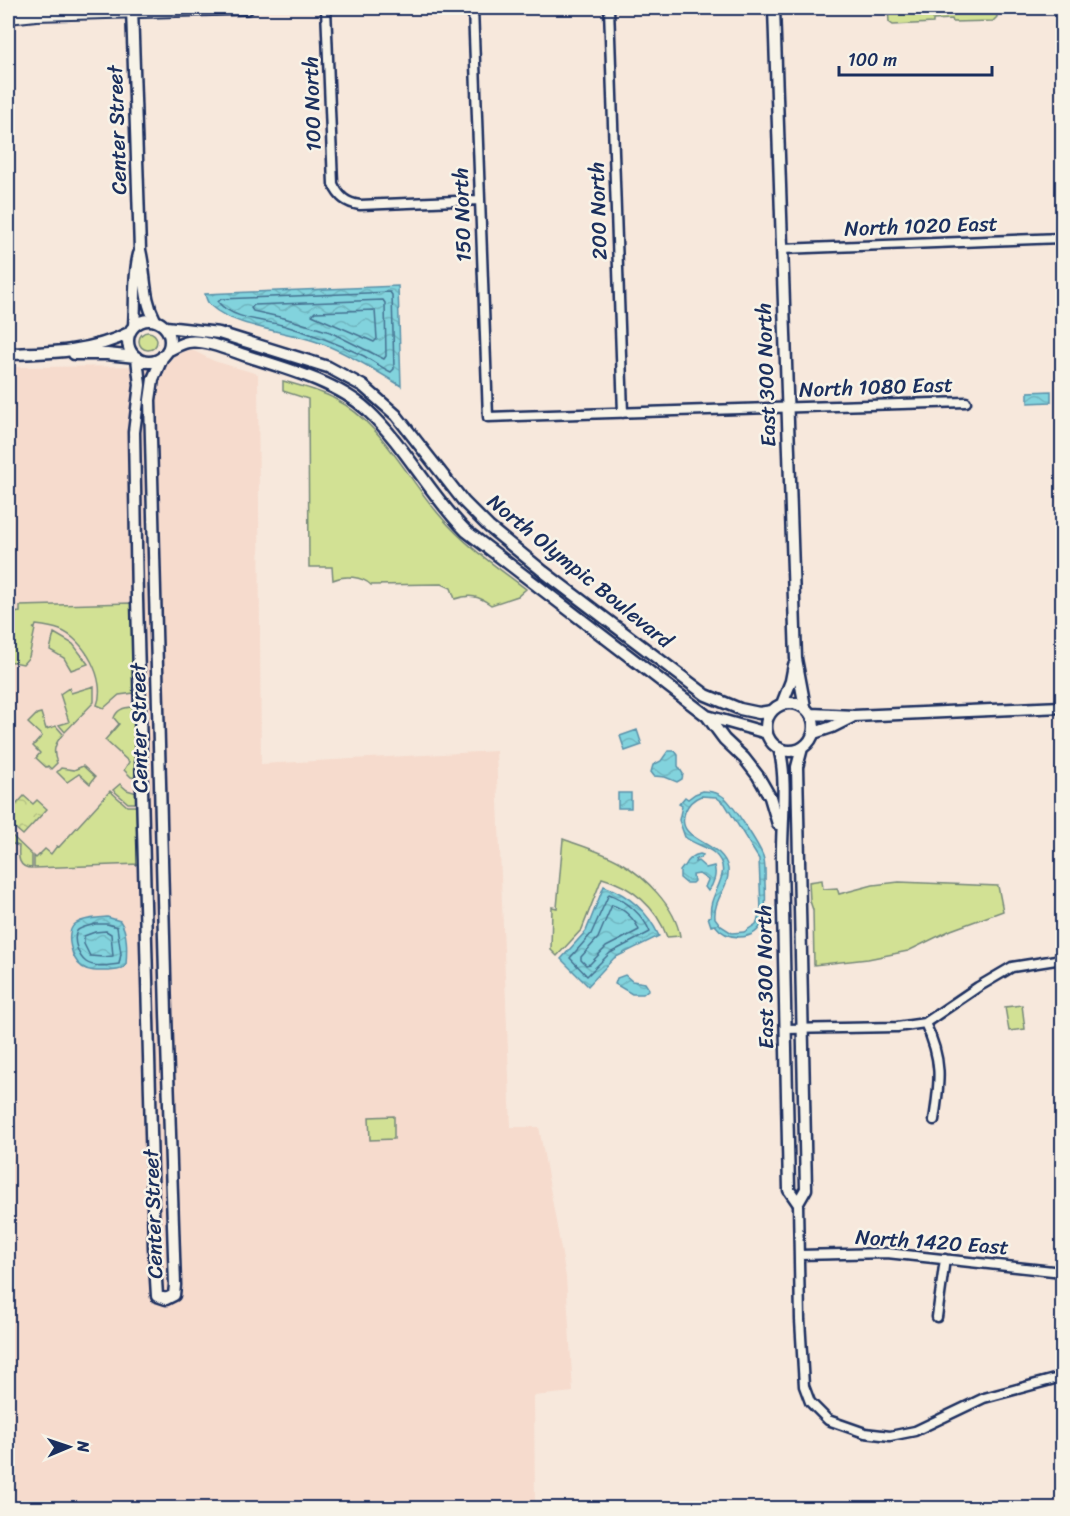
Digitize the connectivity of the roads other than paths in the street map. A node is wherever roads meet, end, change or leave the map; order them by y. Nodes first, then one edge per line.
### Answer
1 (247, 8) edge
2 (326, 8) edge
3 (472, 8) edge
4 (609, 8) edge
5 (774, 8) edge
6 (132, 9) edge
7 (8, 17) edge
8 (480, 200) junction
9 (1062, 238) edge
10 (782, 249) junction
11 (140, 250) junction
12 (155, 320) junction
13 (166, 327) junction
14 (132, 329) junction
15 (56, 352) junction
16 (8, 354) edge
17 (165, 354) junction
18 (136, 358) junction
19 (966, 402) dead end
20 (787, 407) junction
21 (623, 413) junction
22 (135, 465) junction
23 (152, 465) junction
24 (137, 589) junction
25 (155, 589) junction
26 (796, 659) junction
27 (782, 704) junction
28 (1062, 707) edge
29 (772, 711) junction
30 (808, 711) junction
31 (158, 713) junction
32 (140, 714) junction
33 (707, 716) junction
34 (854, 716) junction
35 (767, 733) junction
36 (814, 733) junction
37 (779, 748) junction
38 (802, 748) junction
39 (161, 820) junction
40 (142, 821) junction
41 (782, 837) junction
42 (1062, 959) edge
43 (147, 990) junction
44 (165, 990) junction
45 (925, 1023) junction
46 (802, 1028) junction
47 (785, 1029) junction
48 (933, 1120) dead end
49 (798, 1203) junction
50 (172, 1213) junction
51 (154, 1214) junction
52 (174, 1245) junction
53 (154, 1246) junction
54 (799, 1255) junction
55 (945, 1259) junction
56 (1062, 1272) edge
57 (937, 1317) dead end
58 (1062, 1377) edge

1 - 6 main road
2 - 8 street, 100 North
3 - 8 street, 150 North
4 - 21 street, 200 North
5 - 10 street, East 300 North
6 - 7 main road
6 - 11 street, Center Street
8 - 21 street, 150 North
9 - 10 street, North 1020 East
10 - 20 street, East 300 North
11 - 12 street, Center Street
11 - 14 street, Center Street
12 - 13 street
12 - 14 street
13 - 17 street
13 - 29 street, North Olympic Boulevard
14 - 15 street
14 - 18 street
15 - 16 street
15 - 18 street
17 - 18 street
17 - 23 street, Center Street
17 - 33 street, North Olympic Boulevard
18 - 22 street, Center Street
19 - 20 street, North 1080 East
20 - 21 street, North 1080 East
20 - 26 street, East 300 North
22 - 23 street
22 - 24 street, Center Street
23 - 25 street, Center Street
24 - 25 street
24 - 32 street, Center Street
25 - 31 street, Center Street
26 - 27 street, East 300 North
26 - 30 street, East 300 North
27 - 29 street
27 - 30 street
28 - 34 street
29 - 35 street
30 - 34 street
30 - 36 street
31 - 32 street
31 - 39 street, Center Street
32 - 40 street, Center Street
33 - 35 street, North Olympic Boulevard
33 - 41 street
34 - 36 street
35 - 37 street
36 - 38 street
37 - 38 street
37 - 41 street, East 300 North
38 - 46 street, East 300 North
39 - 40 street
39 - 44 street, Center Street
40 - 43 street, Center Street
41 - 47 street, East 300 North
42 - 45 street
43 - 44 street
43 - 51 street, Center Street
44 - 50 street, Center Street
45 - 46 street
45 - 48 street
46 - 47 street
46 - 49 street, East 300 North
47 - 49 street, East 300 North
49 - 54 street, East 300 North
50 - 51 street
50 - 52 street, Center Street
51 - 53 street, Center Street
52 - 53 street
52 - 53 street, Center Street
54 - 55 street, North 1420 East
54 - 58 street, East 300 North
55 - 56 street, North 1420 East
55 - 57 street

